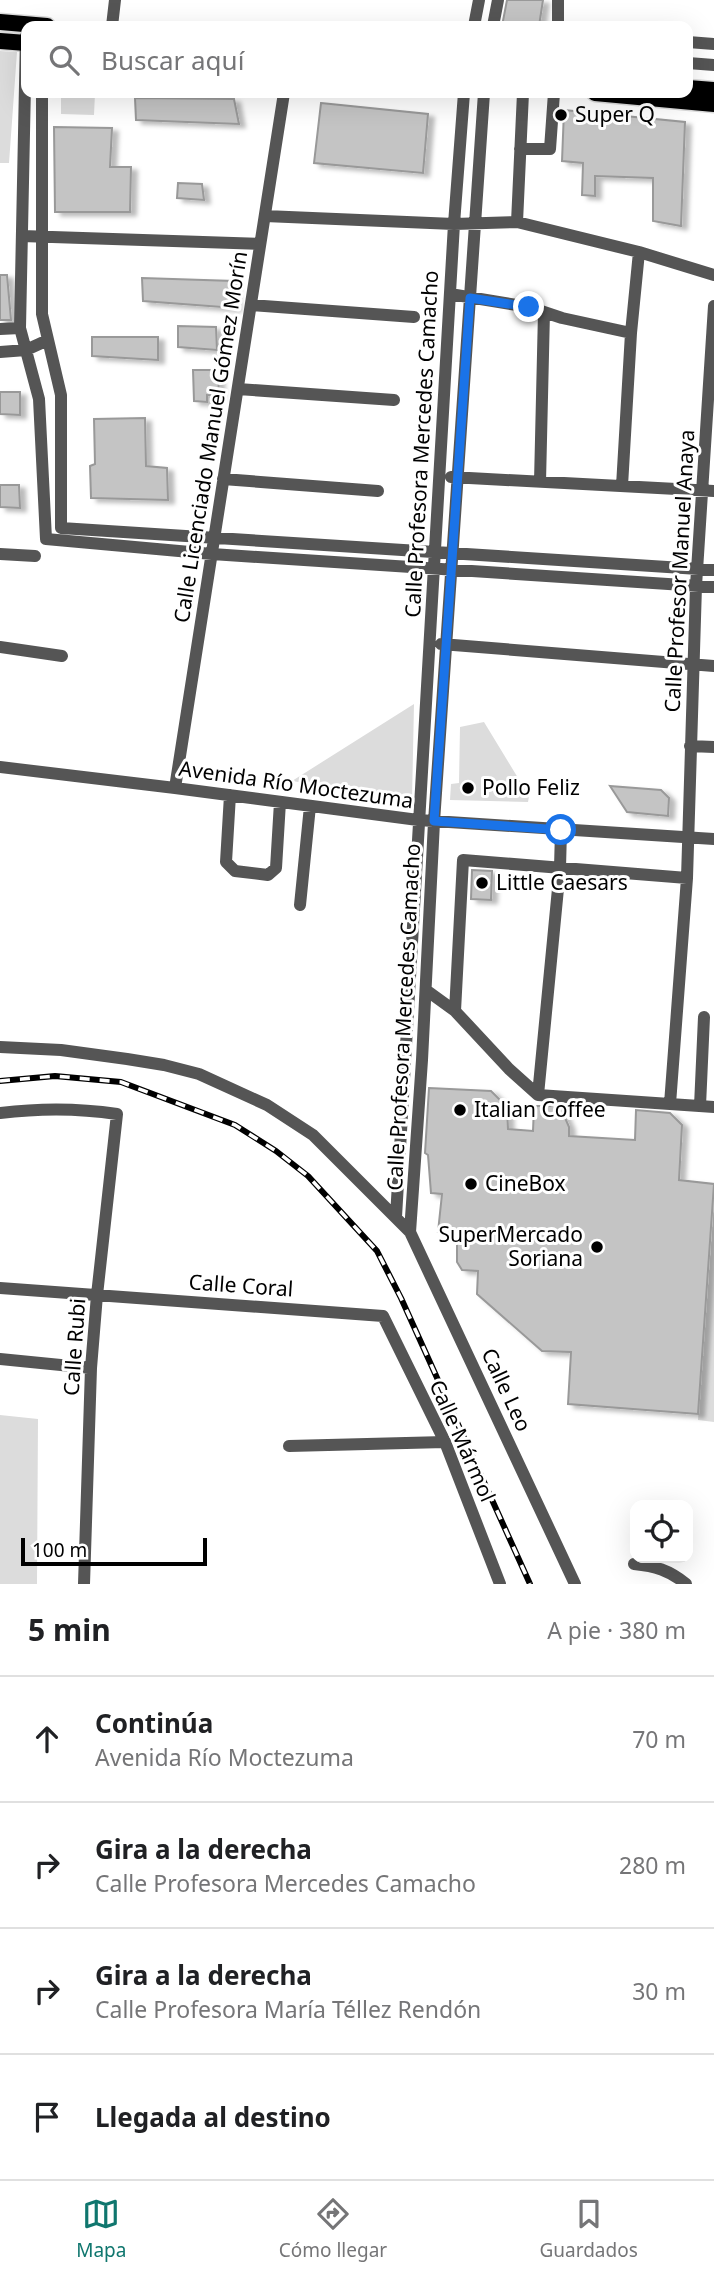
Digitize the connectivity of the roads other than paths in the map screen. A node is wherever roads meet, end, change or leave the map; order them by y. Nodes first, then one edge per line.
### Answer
1 (115, 0) edge
2 (479, 0) edge
3 (498, 0) edge
4 (558, 0) edge
5 (112, 21) edge
6 (475, 21) edge
7 (495, 21) edge
8 (558, 21) edge
9 (0, 22) edge
10 (21, 24) edge
11 (0, 41) edge
12 (693, 42) edge
13 (21, 43) edge
14 (714, 44) edge
15 (693, 63) edge
16 (714, 65) edge
17 (693, 88) edge
18 (714, 90) edge
19 (25, 98) edge
20 (42, 98) edge
21 (283, 98) edge
22 (464, 98) edge
23 (484, 98) edge
24 (523, 98) edge
25 (554, 98) edge
26 (649, 98) edge
27 (714, 104) edge
28 (520, 149) junction
29 (265, 216) junction
30 (517, 222) junction
31 (475, 223) junction
32 (454, 224) junction
33 (42, 235) junction
34 (22, 236) junction
35 (260, 244) junction
36 (639, 252) junction
37 (714, 275) edge
38 (450, 294) junction
39 (470, 298) junction
40 (251, 305) junction
41 (714, 306) edge
42 (544, 312) junction
43 (414, 317) dead end
44 (20, 328) junction
45 (0, 329) edge
46 (631, 333) junction
47 (48, 340) junction
48 (26, 350) junction
49 (0, 352) edge
50 (238, 389) junction
51 (394, 400) dead end
52 (440, 476) junction
53 (458, 477) junction
54 (223, 479) junction
55 (540, 482) junction
56 (622, 486) junction
57 (379, 491) dead end
58 (708, 491) edge
59 (214, 538) junction
60 (435, 552) junction
61 (453, 553) junction
62 (0, 554) edge
63 (212, 554) junction
64 (35, 556) dead end
65 (434, 569) junction
66 (697, 569) junction
67 (452, 570) junction
68 (714, 570) edge
69 (696, 586) junction
70 (714, 587) edge
71 (430, 643) junction
72 (447, 645) junction
73 (0, 647) edge
74 (62, 656) dead end
75 (695, 665) junction
76 (714, 666) edge
77 (690, 746) junction
78 (714, 747) edge
79 (0, 767) edge
80 (175, 788) junction
81 (230, 795) junction
82 (280, 802) junction
83 (310, 806) junction
84 (418, 820) junction
85 (434, 821) junction
86 (561, 830) junction
87 (687, 838) junction
88 (714, 839) edge
89 (560, 868) junction
90 (687, 878) junction
91 (300, 905) dead end
92 (426, 989) junction
93 (456, 1011) junction
94 (704, 1017) dead end
95 (0, 1047) edge
96 (404, 1059) junction
97 (422, 1060) junction
98 (538, 1095) junction
99 (670, 1104) junction
100 (700, 1106) junction
101 (714, 1107) edge
102 (0, 1112) edge
103 (396, 1217) junction
104 (410, 1232) junction
105 (0, 1288) edge
106 (97, 1295) junction
107 (383, 1316) joint
108 (0, 1359) edge
109 (92, 1368) junction
110 (445, 1442) junction
111 (289, 1446) dead end
112 (635, 1564) dead end
113 (83, 1584) edge
114 (500, 1584) edge
115 (575, 1584) edge
116 (685, 1584) edge

1 - 5 street
2 - 6 street
3 - 7 street
4 - 8 street
9 - 10 main road
11 - 13 main road
12 - 14 street
15 - 16 street
17 - 18 main road
19 - 34 street
20 - 33 street
21 - 29 street, Calle Licenciado Manuel Gómez Morín
22 - 32 street, Calle Profesora Mercedes Camacho
23 - 31 street, Calle Profesora Mercedes Camacho
24 - 28 street
25 - 28 street
26 - 27 main road
28 - 30 street
29 - 32 street
29 - 35 street, Calle Licenciado Manuel Gómez Morín
30 - 31 street
30 - 36 street
31 - 32 street
31 - 39 street, Calle Profesora Mercedes Camacho
32 - 38 street, Calle Profesora Mercedes Camacho
33 - 34 street
33 - 35 street
33 - 47 street
34 - 44 street
35 - 40 street, Calle Licenciado Manuel Gómez Morín
36 - 37 street
36 - 46 street
38 - 39 street
38 - 52 street, Calle Profesora Mercedes Camacho
39 - 42 street
39 - 53 street, Calle Profesora Mercedes Camacho
40 - 43 street
40 - 50 street, Calle Licenciado Manuel Gómez Morín
41 - 58 street, Calle Profesor Manuel Anaya
42 - 46 street
42 - 55 street
44 - 45 street
44 - 48 street
46 - 56 street
47 - 48 street
47 - 59 street
48 - 49 street
48 - 63 street
50 - 51 street
50 - 54 street, Calle Licenciado Manuel Gómez Morín
52 - 53 street
52 - 60 street, Calle Profesora Mercedes Camacho
53 - 55 street
53 - 61 street, Calle Profesora Mercedes Camacho
54 - 57 street
54 - 59 street, Calle Licenciado Manuel Gómez Morín
55 - 56 street
56 - 58 street
58 - 66 street, Calle Profesor Manuel Anaya
59 - 60 street
59 - 63 street, Calle Licenciado Manuel Gómez Morín
60 - 61 street
60 - 65 street, Calle Profesora Mercedes Camacho
61 - 66 street
61 - 67 street, Calle Profesora Mercedes Camacho
62 - 64 street
63 - 65 street
63 - 80 street, Calle Licenciado Manuel Gómez Morín
65 - 67 street
65 - 71 street, Calle Profesora Mercedes Camacho
66 - 68 street
66 - 69 street, Calle Profesor Manuel Anaya
67 - 69 street
67 - 72 street, Calle Profesora Mercedes Camacho
69 - 70 street
69 - 75 street, Calle Profesor Manuel Anaya
71 - 72 street
71 - 84 street, Calle Profesora Mercedes Camacho
72 - 75 street
72 - 85 street, Calle Profesora Mercedes Camacho
73 - 74 street
75 - 76 street
75 - 77 street, Calle Profesor Manuel Anaya
77 - 78 street
77 - 87 street, Calle Profesor Manuel Anaya
79 - 80 street, Avenida Río Moctezuma
80 - 81 street, Avenida Río Moctezuma
81 - 82 street, Avenida Río Moctezuma
81 - 82 street
82 - 83 street, Avenida Río Moctezuma
83 - 84 street, Avenida Río Moctezuma
83 - 91 street
84 - 85 street, Avenida Río Moctezuma
84 - 96 street, Calle Profesora Mercedes Camacho
85 - 86 street, Avenida Río Moctezuma
85 - 92 street, Calle Profesora Mercedes Camacho
86 - 87 street, Avenida Río Moctezuma
86 - 89 street
87 - 88 street, Avenida Río Moctezuma
87 - 90 street, Calle Profesor Manuel Anaya
89 - 90 street
89 - 93 street
89 - 98 street
90 - 99 street, Calle Profesor Manuel Anaya
92 - 93 street
92 - 97 street, Calle Profesora Mercedes Camacho
93 - 98 street
94 - 100 street
95 - 103 street, Calle Leo
96 - 97 street
96 - 103 street, Calle Profesora Mercedes Camacho
97 - 104 street, Calle Profesora Mercedes Camacho
98 - 99 street
99 - 100 street
100 - 101 street
102 - 106 street, Calle Rubi
103 - 104 street, Calle Leo
104 - 115 street, Calle Leo
105 - 106 street, Calle Coral
106 - 107 street, Calle Coral
106 - 109 street, Calle Rubi
107 - 110 street, Calle Mármol
108 - 109 street
109 - 113 street, Calle Rubi
110 - 111 street
110 - 114 street, Calle Mármol
112 - 116 street

